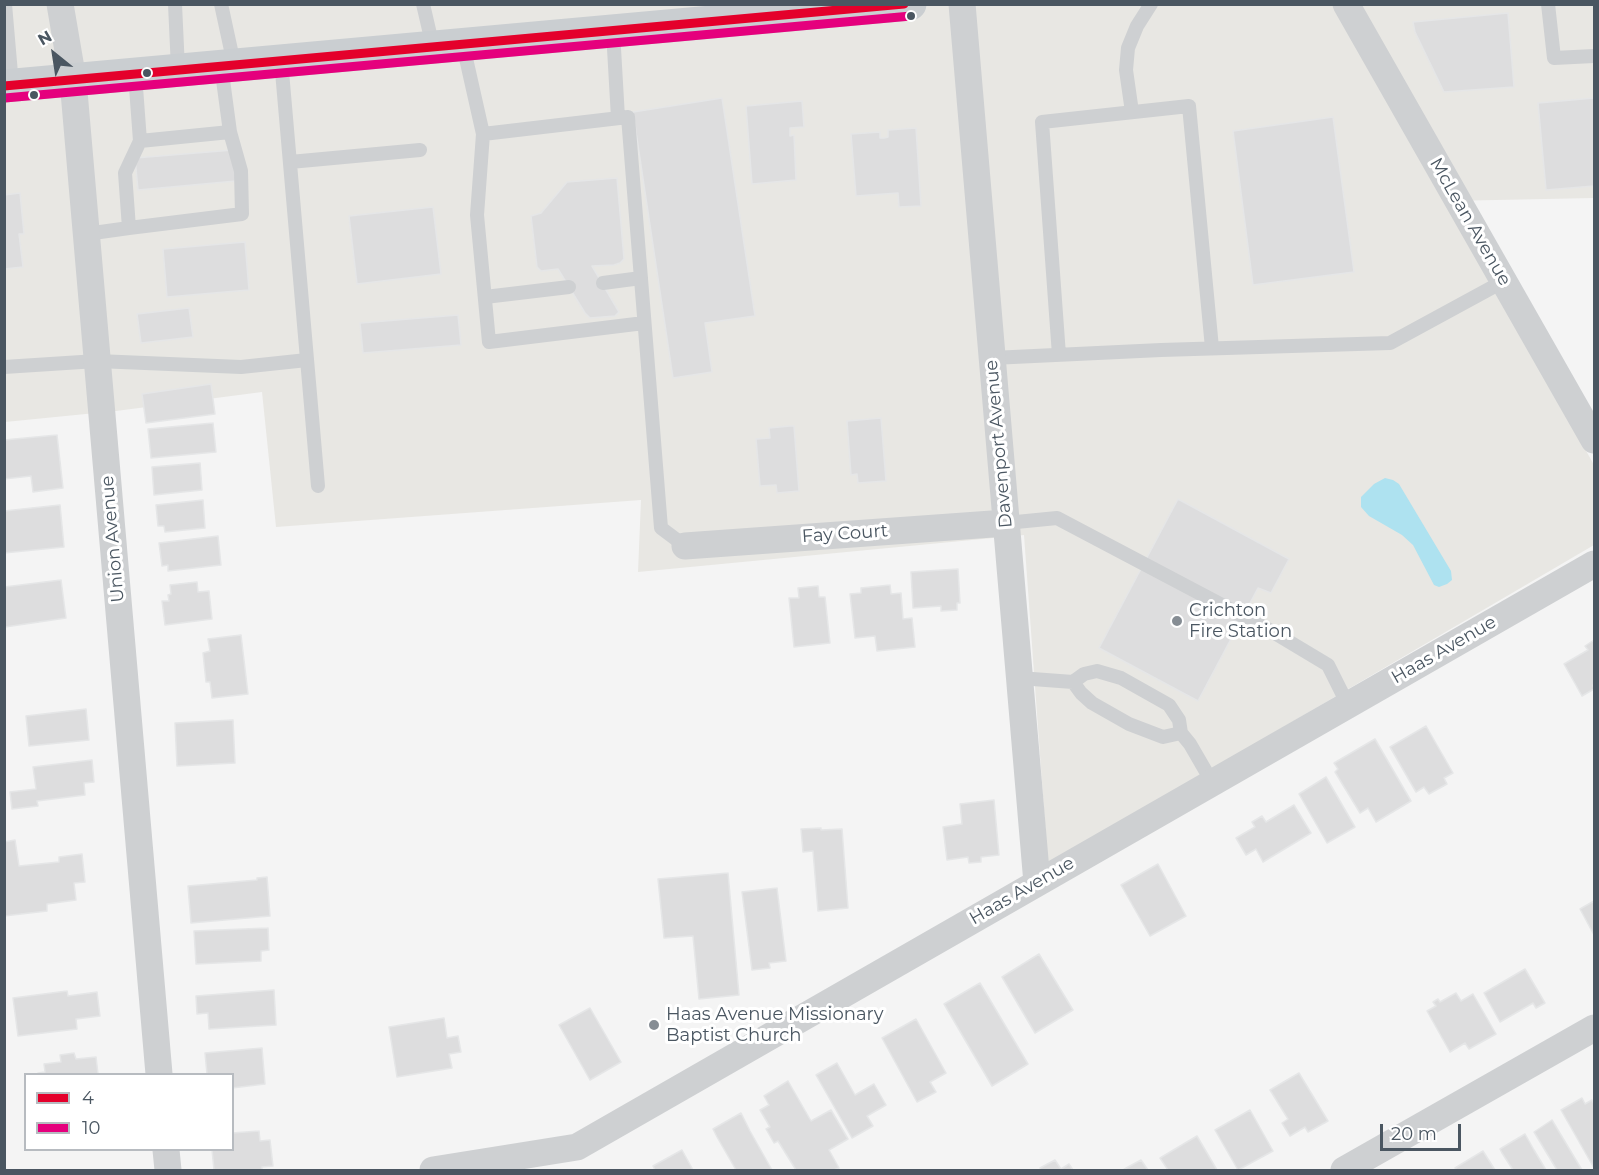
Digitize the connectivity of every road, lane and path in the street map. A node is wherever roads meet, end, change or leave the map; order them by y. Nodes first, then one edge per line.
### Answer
1 (5, 4) edge
2 (60, 4) edge
3 (175, 4) edge
4 (221, 4) edge
5 (423, 4) edge
6 (910, 4) edge
7 (962, 4) edge
8 (1151, 4) edge
9 (1346, 4) edge
10 (1548, 4) edge
11 (835, 8) edge
12 (698, 14) edge
13 (614, 31) junction
14 (448, 46) junction
15 (1594, 56) edge
16 (281, 60) junction
17 (228, 65) junction
18 (178, 69) junction
19 (135, 74) junction
20 (72, 80) junction
21 (8, 85) edge
22 (1132, 112) junction
23 (618, 118) junction
24 (230, 132) junction
25 (483, 134) junction
26 (140, 141) junction
27 (420, 150) dead end
28 (290, 162) junction
29 (129, 228) junction
30 (86, 234) junction
31 (641, 278) junction
32 (1504, 281) junction
33 (603, 283) dead end
34 (569, 287) dead end
35 (485, 297) junction
36 (644, 323) junction
37 (1212, 348) junction
38 (1059, 355) junction
39 (992, 358) junction
40 (307, 360) junction
41 (97, 361) junction
42 (4, 367) edge
43 (1594, 440) edge
44 (318, 486) dead end
45 (1006, 523) junction
46 (685, 546) joint
47 (1594, 564) edge
48 (1019, 678) junction
49 (1073, 681) junction
50 (1348, 705) junction
51 (1181, 733) junction
52 (1212, 782) junction
53 (1037, 883) junction
54 (1594, 1028) edge
55 (159, 1073) edge
56 (166, 1151) edge
57 (578, 1159) edge
58 (168, 1170) edge
59 (433, 1170) edge
60 (1344, 1170) edge

1 - 21 lane
2 - 20 street, Union Avenue
3 - 18 lane
4 - 17 lane
5 - 14 lane
6 - 11 main road
7 - 39 street, Davenport Avenue
8 - 22 lane
9 - 32 street, McLean Avenue
10 - 15 lane
11 - 12 main road
12 - 13 main road
13 - 14 main road
13 - 23 lane
14 - 16 main road
14 - 25 lane
16 - 17 main road
16 - 28 lane
17 - 18 main road
17 - 24 lane
18 - 19 main road
19 - 20 main road
19 - 26 lane
20 - 21 main road
20 - 30 street, Union Avenue
22 - 37 lane
22 - 38 lane
23 - 25 lane
23 - 31 lane
24 - 26 lane
24 - 29 lane
25 - 35 lane
26 - 29 lane
27 - 28 lane
28 - 40 lane
29 - 30 lane
30 - 41 street, Union Avenue
31 - 33 lane
31 - 36 lane
32 - 37 lane
32 - 43 street, McLean Avenue
34 - 35 lane
35 - 36 lane
36 - 46 lane
37 - 38 lane
38 - 39 lane
39 - 45 street, Davenport Avenue
40 - 41 lane
40 - 44 lane
41 - 42 lane
41 - 55 street, Union Avenue
45 - 46 street, Fay Court
45 - 48 street, Davenport Avenue
45 - 50 lane
47 - 50 street, Haas Avenue
48 - 49 lane
48 - 53 street, Davenport Avenue
49 - 51 lane
49 - 51 lane
50 - 52 street, Haas Avenue
51 - 52 lane
52 - 53 street, Haas Avenue
53 - 57 street, Haas Avenue
54 - 60 street
56 - 58 street
57 - 59 street, Haas Avenue

